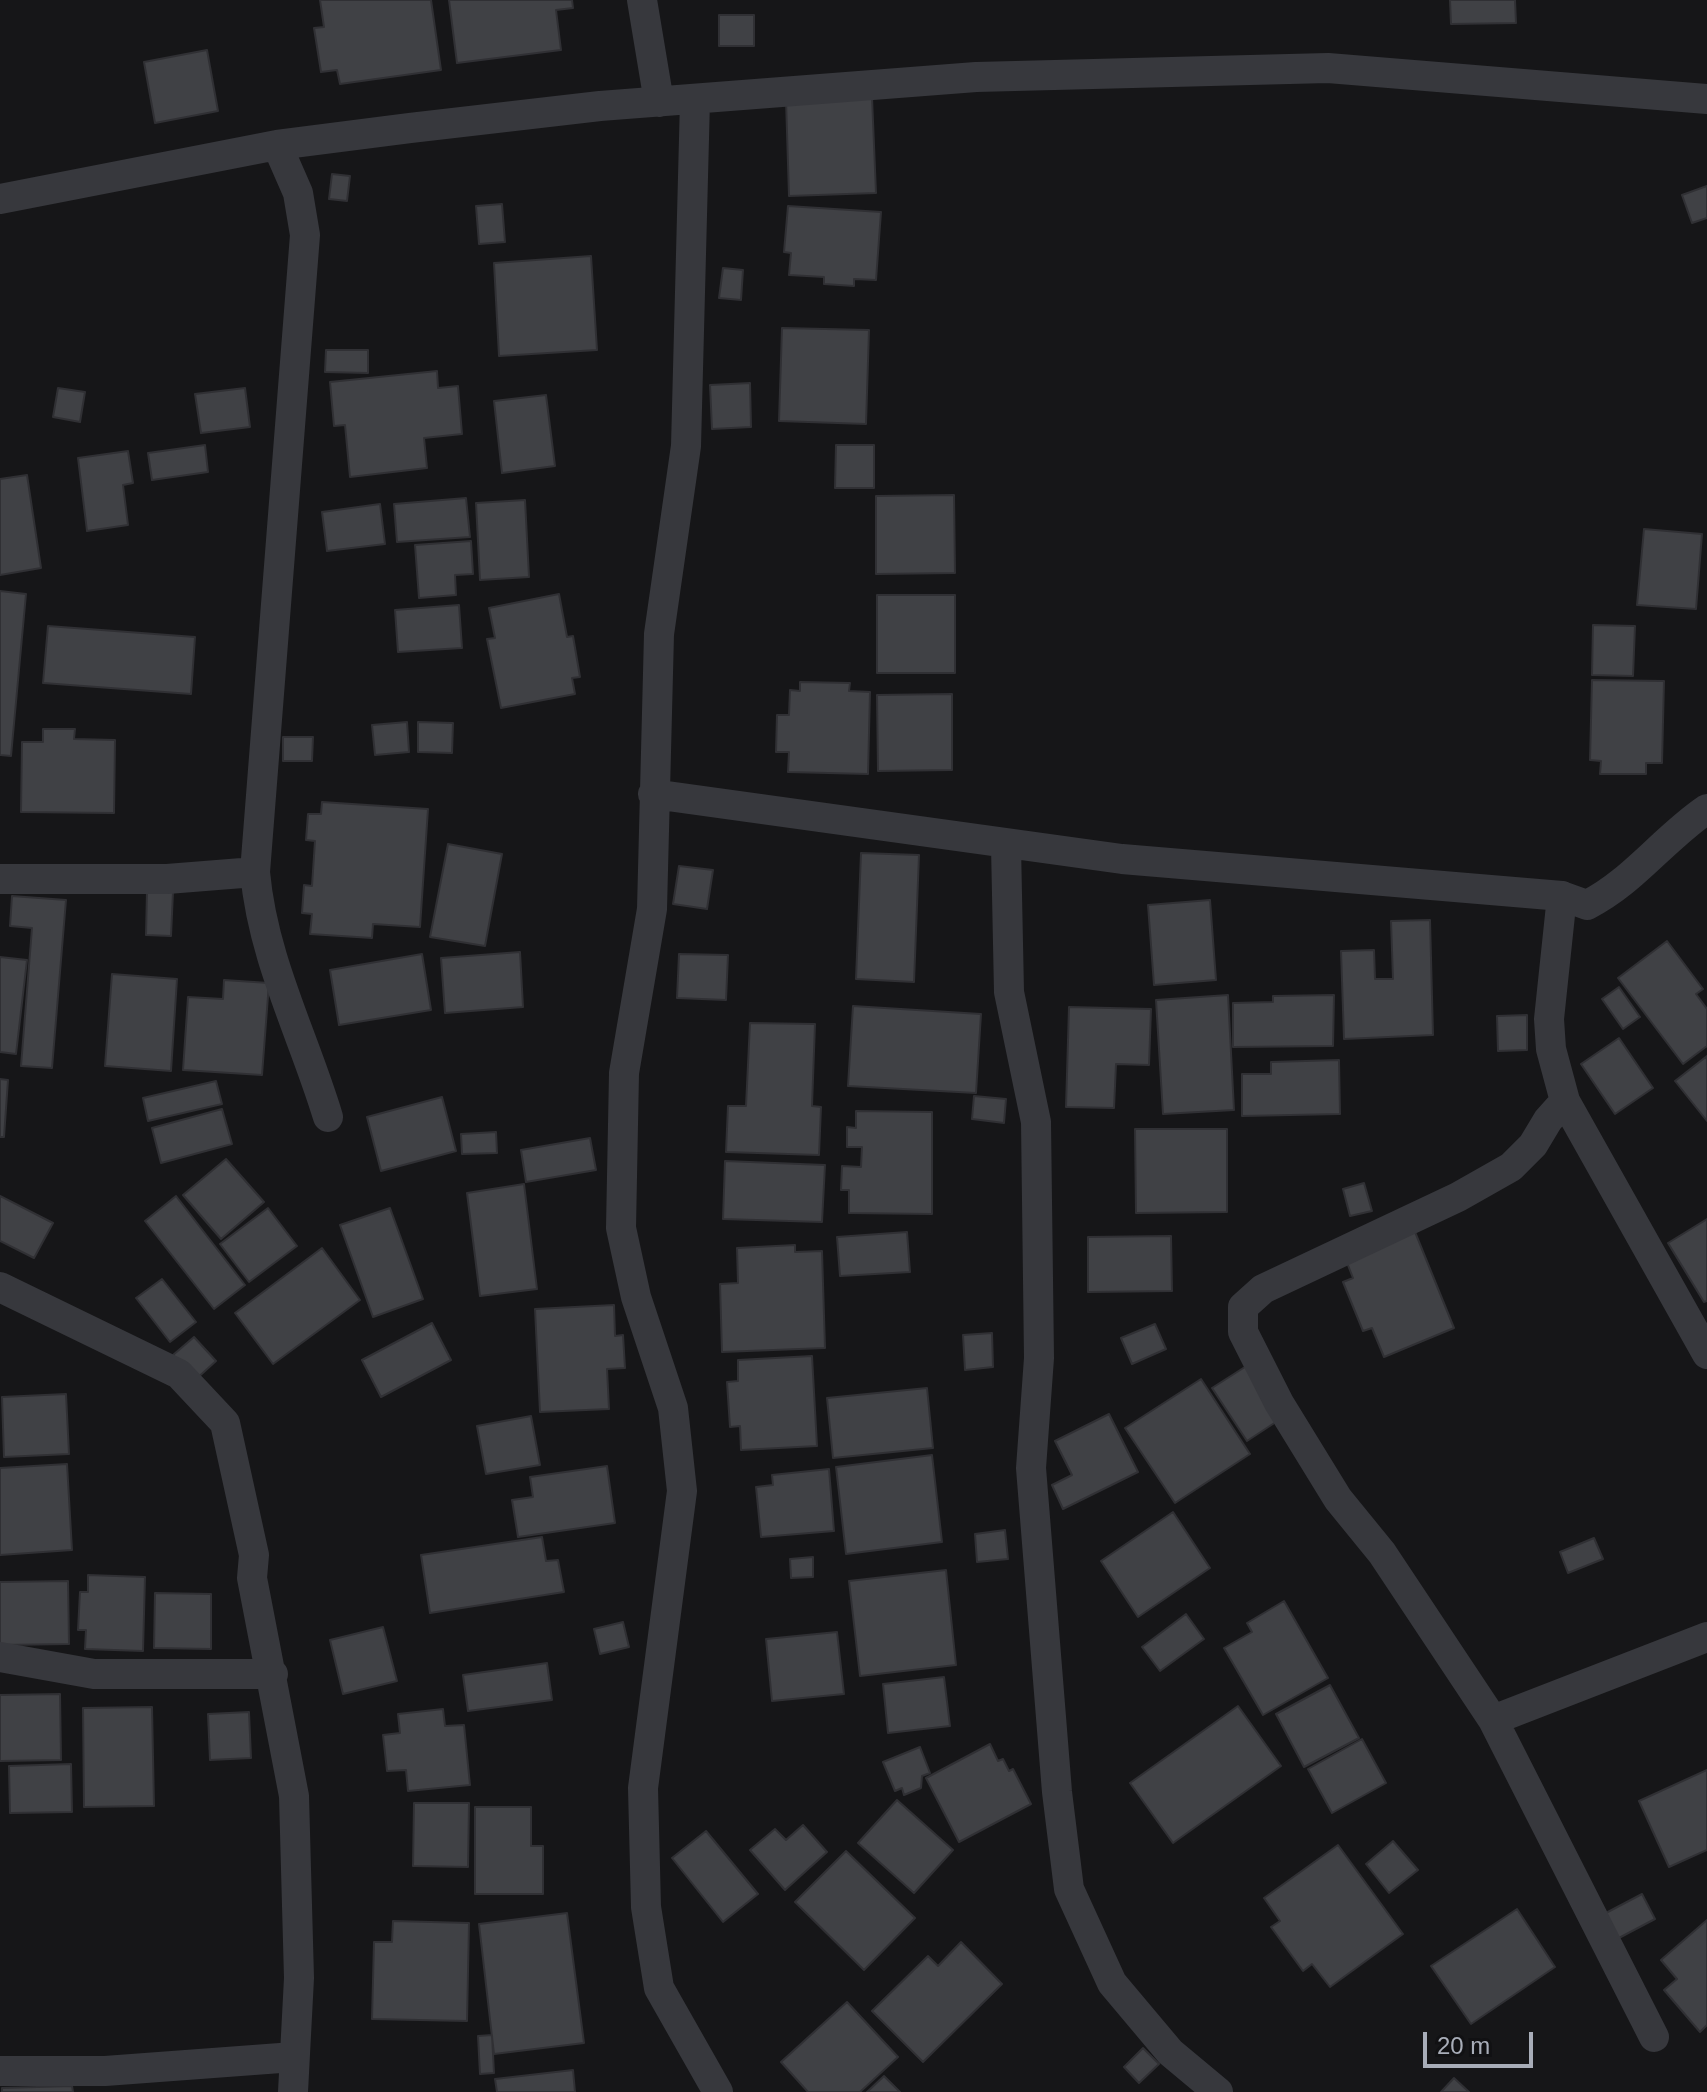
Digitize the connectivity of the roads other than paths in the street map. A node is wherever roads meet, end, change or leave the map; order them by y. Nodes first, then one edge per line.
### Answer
1 (642, 0) edge
2 (1707, 99) edge
3 (695, 100) junction
4 (659, 102) junction
5 (277, 145) junction
6 (0, 199) edge
7 (653, 794) junction
8 (1707, 809) edge
9 (1006, 846) junction
10 (255, 872) junction
11 (0, 879) edge
12 (1562, 896) junction
13 (1565, 1101) junction
14 (328, 1117) dead end
15 (0, 1287) edge
16 (1707, 1354) edge
17 (1707, 1637) edge
18 (0, 1657) edge
19 (273, 1674) junction
20 (1493, 1720) junction
21 (1654, 2037) dead end
22 (294, 2057) junction
23 (0, 2071) edge
24 (293, 2092) edge
25 (718, 2092) edge
26 (1218, 2092) edge

1 - 4 street
2 - 3 street
3 - 4 street
3 - 7 street
4 - 5 street
5 - 6 street
5 - 10 street
7 - 9 street
7 - 25 street
8 - 12 street
9 - 12 street
9 - 26 street
10 - 11 street
10 - 14 street
12 - 13 street
13 - 16 street
13 - 20 street
15 - 19 street
17 - 20 street
18 - 19 street
19 - 22 street
20 - 21 street
22 - 23 street
22 - 24 street

